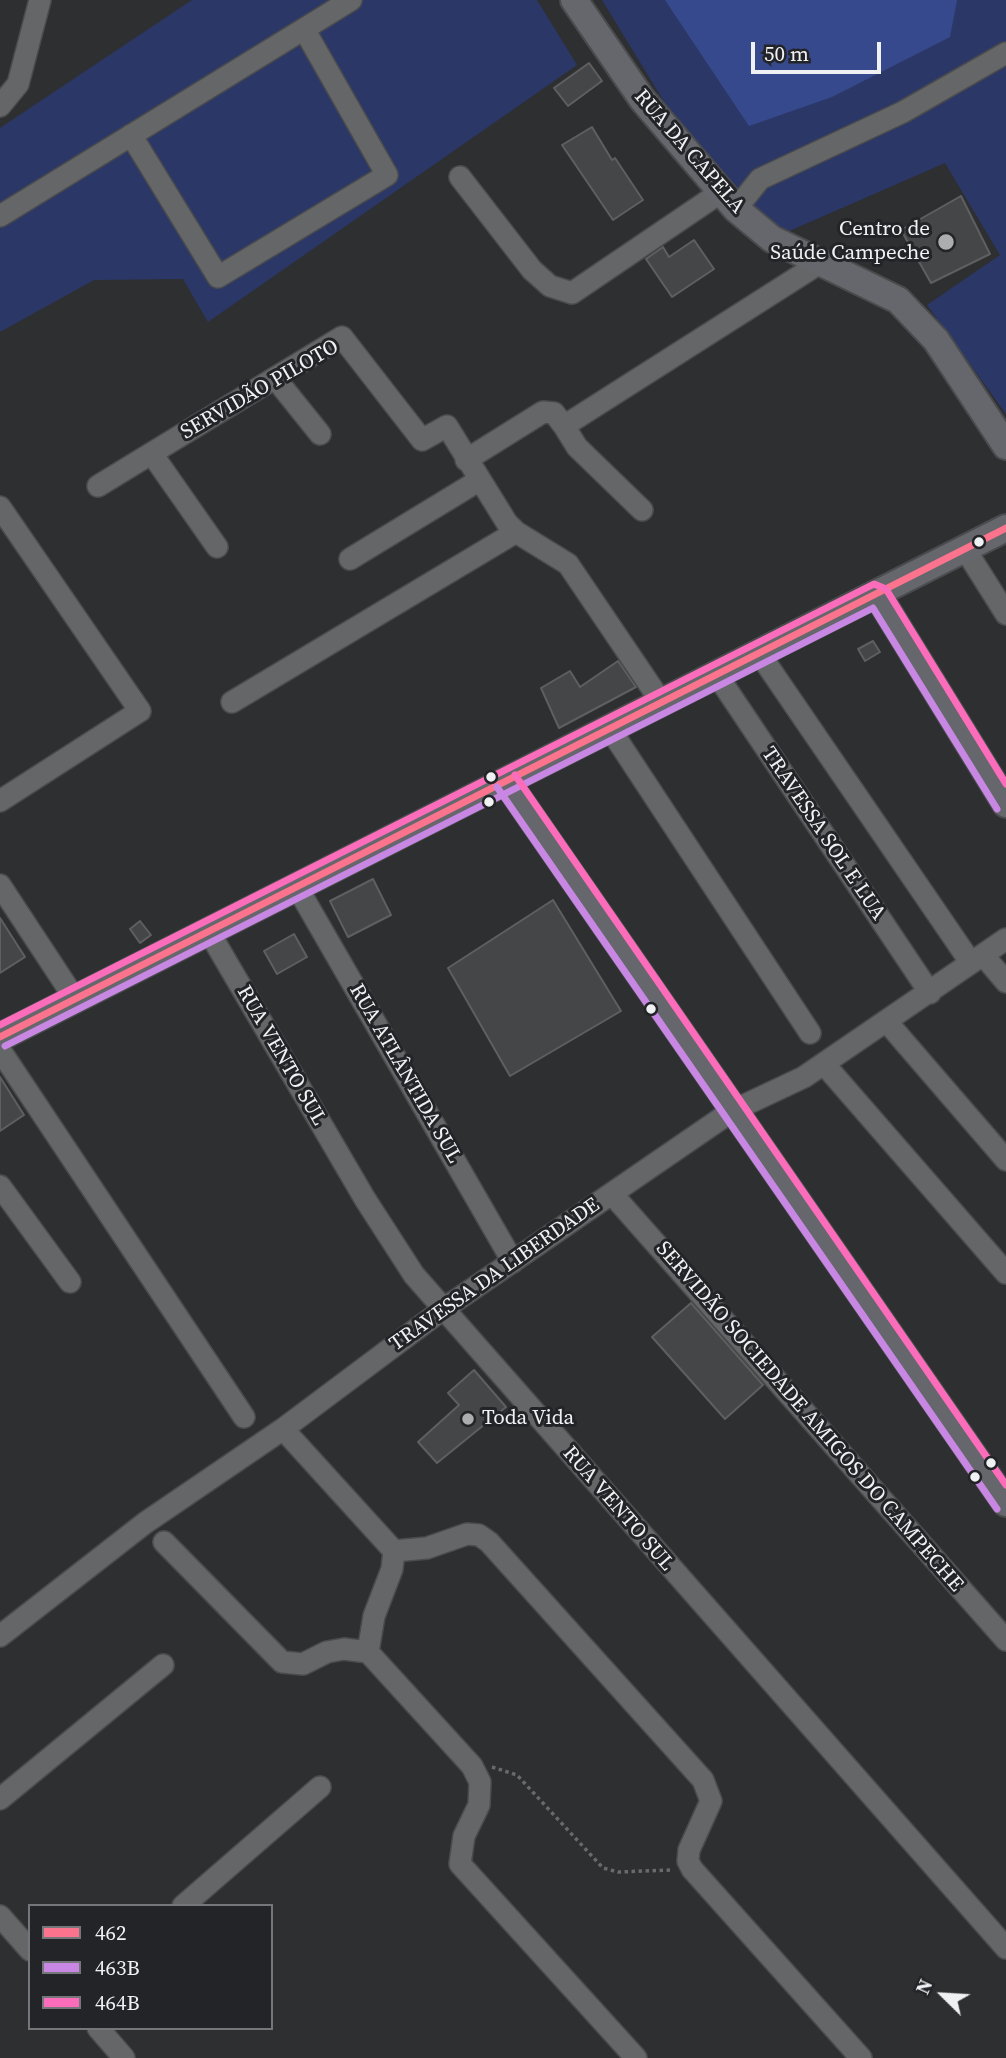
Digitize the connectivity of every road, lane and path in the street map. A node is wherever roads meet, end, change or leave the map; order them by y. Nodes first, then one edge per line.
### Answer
1 (40, 0) edge
2 (351, 0) edge
3 (574, 0) edge
4 (303, 29) junction
5 (1006, 53) edge
6 (0, 106) edge
7 (131, 135) junction
8 (460, 177) dead end
9 (728, 201) junction
10 (0, 216) edge
11 (820, 263) junction
12 (275, 378) junction
13 (564, 426) junction
14 (320, 434) dead end
15 (1006, 446) edge
16 (152, 454) junction
17 (466, 460) junction
18 (478, 481) junction
19 (97, 486) dead end
20 (0, 507) edge
21 (642, 510) dead end
22 (1006, 528) edge
23 (516, 532) junction
24 (217, 547) dead end
25 (965, 549) junction
26 (350, 559) dead end
27 (877, 594) junction
28 (1006, 614) edge
29 (759, 653) junction
30 (716, 675) junction
31 (232, 702) dead end
32 (662, 703) junction
33 (610, 729) junction
34 (506, 781) junction
35 (0, 801) edge
36 (1006, 804) edge
37 (0, 885) edge
38 (297, 887) junction
39 (209, 932) junction
40 (1006, 939) edge
41 (977, 959) junction
42 (1006, 982) edge
43 (930, 993) junction
44 (75, 999) junction
45 (887, 1023) junction
46 (810, 1033) dead end
47 (0, 1037) edge
48 (0, 1050) edge
49 (824, 1064) junction
50 (732, 1111) junction
51 (1006, 1160) edge
52 (0, 1186) edge
53 (612, 1194) junction
54 (513, 1262) junction
55 (1006, 1273) edge
56 (70, 1282) dead end
57 (442, 1310) junction
58 (244, 1417) dead end
59 (283, 1429) junction
60 (1006, 1503) edge
61 (164, 1542) dead end
62 (394, 1551) junction
63 (0, 1636) edge
64 (1006, 1640) edge
65 (368, 1652) junction
66 (163, 1665) dead end
67 (472, 1766) junction
68 (320, 1787) dead end
69 (0, 1799) edge
70 (692, 1870) junction
71 (185, 1904) edge
72 (0, 1916) edge
73 (28, 1948) edge
74 (1006, 1948) edge
75 (100, 2030) edge
76 (124, 2058) edge
77 (636, 2058) edge
78 (862, 2058) edge

1 - 6 street
2 - 4 street
3 - 9 main road, RUA DA CAPELA
4 - 7 street
4 - 7 street
5 - 9 street
7 - 10 street
8 - 9 street
9 - 11 main road, RUA DA CAPELA
11 - 13 street
11 - 15 main road, RUA DA CAPELA
12 - 14 street
12 - 16 street, SERVIDÃO PILOTO
12 - 17 street, SERVIDÃO PILOTO
13 - 17 street
13 - 21 street
16 - 19 street, SERVIDÃO PILOTO
16 - 24 street
17 - 18 street, SERVIDÃO PILOTO
18 - 23 street, SERVIDÃO PILOTO
18 - 26 street
20 - 35 street
22 - 25 main road
23 - 31 street
23 - 32 street, SERVIDÃO PILOTO
25 - 27 main road
25 - 28 street
27 - 29 main road
27 - 36 main road
29 - 30 main road
29 - 41 street
30 - 32 main road
30 - 43 street, TRAVESSA SOL E LUA
32 - 33 main road
33 - 34 main road
33 - 46 street
34 - 38 main road
34 - 50 main road
37 - 44 street
38 - 39 main road
38 - 54 street, RUA ATLÂNTIDA SUL
39 - 44 main road
39 - 57 street, RUA VENTO SUL
40 - 41 street, TRAVESSA DA LIBERDADE
41 - 42 street
41 - 43 street, TRAVESSA DA LIBERDADE
43 - 45 street, TRAVESSA DA LIBERDADE
44 - 47 main road
45 - 49 street, TRAVESSA DA LIBERDADE
45 - 51 street
48 - 58 street
49 - 50 street, TRAVESSA DA LIBERDADE
49 - 55 street
50 - 53 street, TRAVESSA DA LIBERDADE
50 - 60 main road
52 - 56 street
53 - 54 street, TRAVESSA DA LIBERDADE
53 - 64 street, SERVIDÃO SOCIEDADE AMIGOS DO CAMPECHE
54 - 57 street, TRAVESSA DA LIBERDADE
57 - 59 street, TRAVESSA DA LIBERDADE
57 - 74 street, RUA VENTO SUL
59 - 62 street
59 - 63 street, TRAVESSA DA LIBERDADE
61 - 65 street
62 - 65 street
62 - 70 street
65 - 67 street
66 - 69 street
67 - 70 path
67 - 77 street
68 - 71 street
70 - 78 street
72 - 73 street
75 - 76 street

